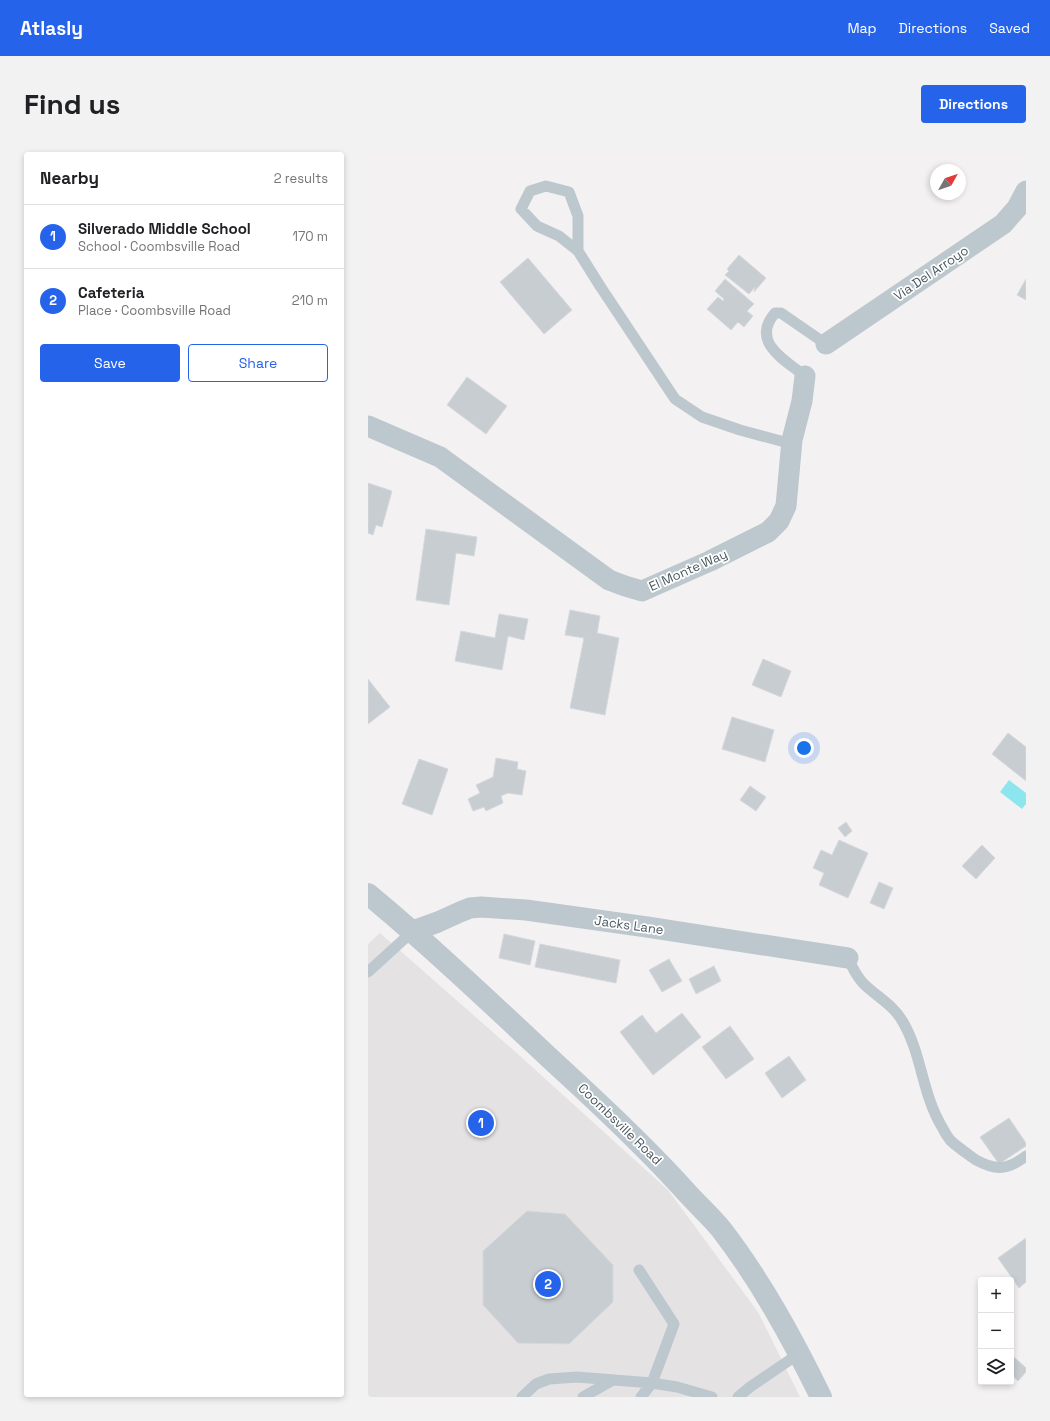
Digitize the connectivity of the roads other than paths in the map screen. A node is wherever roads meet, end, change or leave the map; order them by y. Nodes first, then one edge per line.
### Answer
1 (1026, 191) edge
2 (578, 251) junction
3 (826, 344) joint
4 (805, 376) joint
5 (368, 426) edge
6 (792, 444) junction
7 (368, 894) edge
8 (413, 931) junction
9 (848, 958) joint
10 (368, 972) edge
11 (1026, 1156) edge
12 (639, 1270) dead end
13 (800, 1353) junction
14 (613, 1380) junction
15 (652, 1383) junction
16 (522, 1397) edge
17 (583, 1397) edge
18 (641, 1397) edge
19 (712, 1397) edge
20 (738, 1397) edge
21 (821, 1397) edge

1 - 3 street, Via Del Arroyo
2 - 2 lane
2 - 6 lane
3 - 4 lane
4 - 6 street, El Monte Way
5 - 6 street, El Monte Way
7 - 8 street, Coombsville Road
8 - 9 street, Jacks Lane
8 - 10 lane
8 - 13 street, Coombsville Road
9 - 11 lane
12 - 15 lane
13 - 20 lane
13 - 21 street, Coombsville Road
14 - 15 lane
14 - 16 lane
14 - 17 lane
15 - 18 lane
15 - 19 lane

